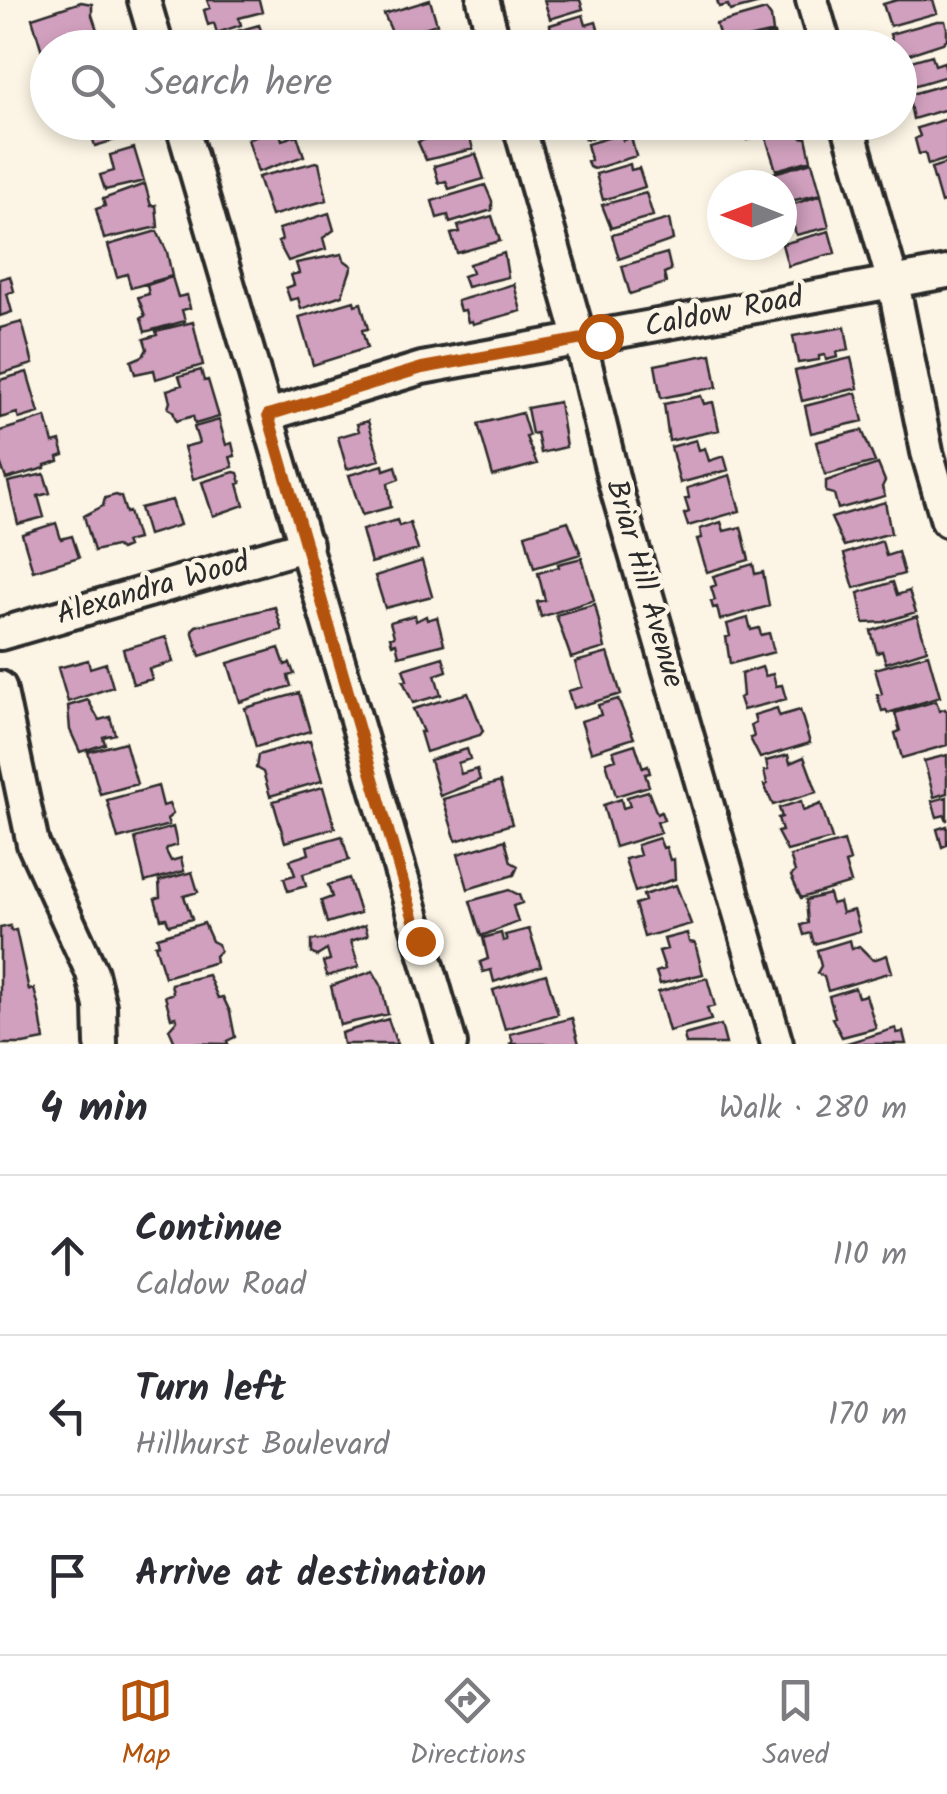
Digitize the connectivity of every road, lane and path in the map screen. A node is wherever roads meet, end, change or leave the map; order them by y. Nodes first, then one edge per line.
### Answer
1 (144, 0) edge
2 (483, 0) edge
3 (812, 0) edge
4 (153, 30) edge
5 (491, 30) edge
6 (821, 30) edge
7 (186, 140) edge
8 (523, 140) edge
9 (852, 140) edge
10 (947, 272) edge
11 (893, 282) junction
12 (580, 340) junction
13 (268, 415) junction
14 (947, 521) edge
15 (306, 544) junction
16 (0, 634) edge
17 (0, 687) edge
18 (101, 1044) edge
19 (450, 1044) edge
20 (777, 1044) edge

1 - 4 street
2 - 5 street
3 - 6 street
7 - 13 street
8 - 12 street, Briar Hill Avenue
9 - 11 street
10 - 11 street, Caldow Road
11 - 12 street, Caldow Road
11 - 14 street
12 - 13 street, Caldow Road
12 - 20 street, Briar Hill Avenue
13 - 15 street
15 - 16 street, Alexandra Wood
15 - 19 street
17 - 18 street

